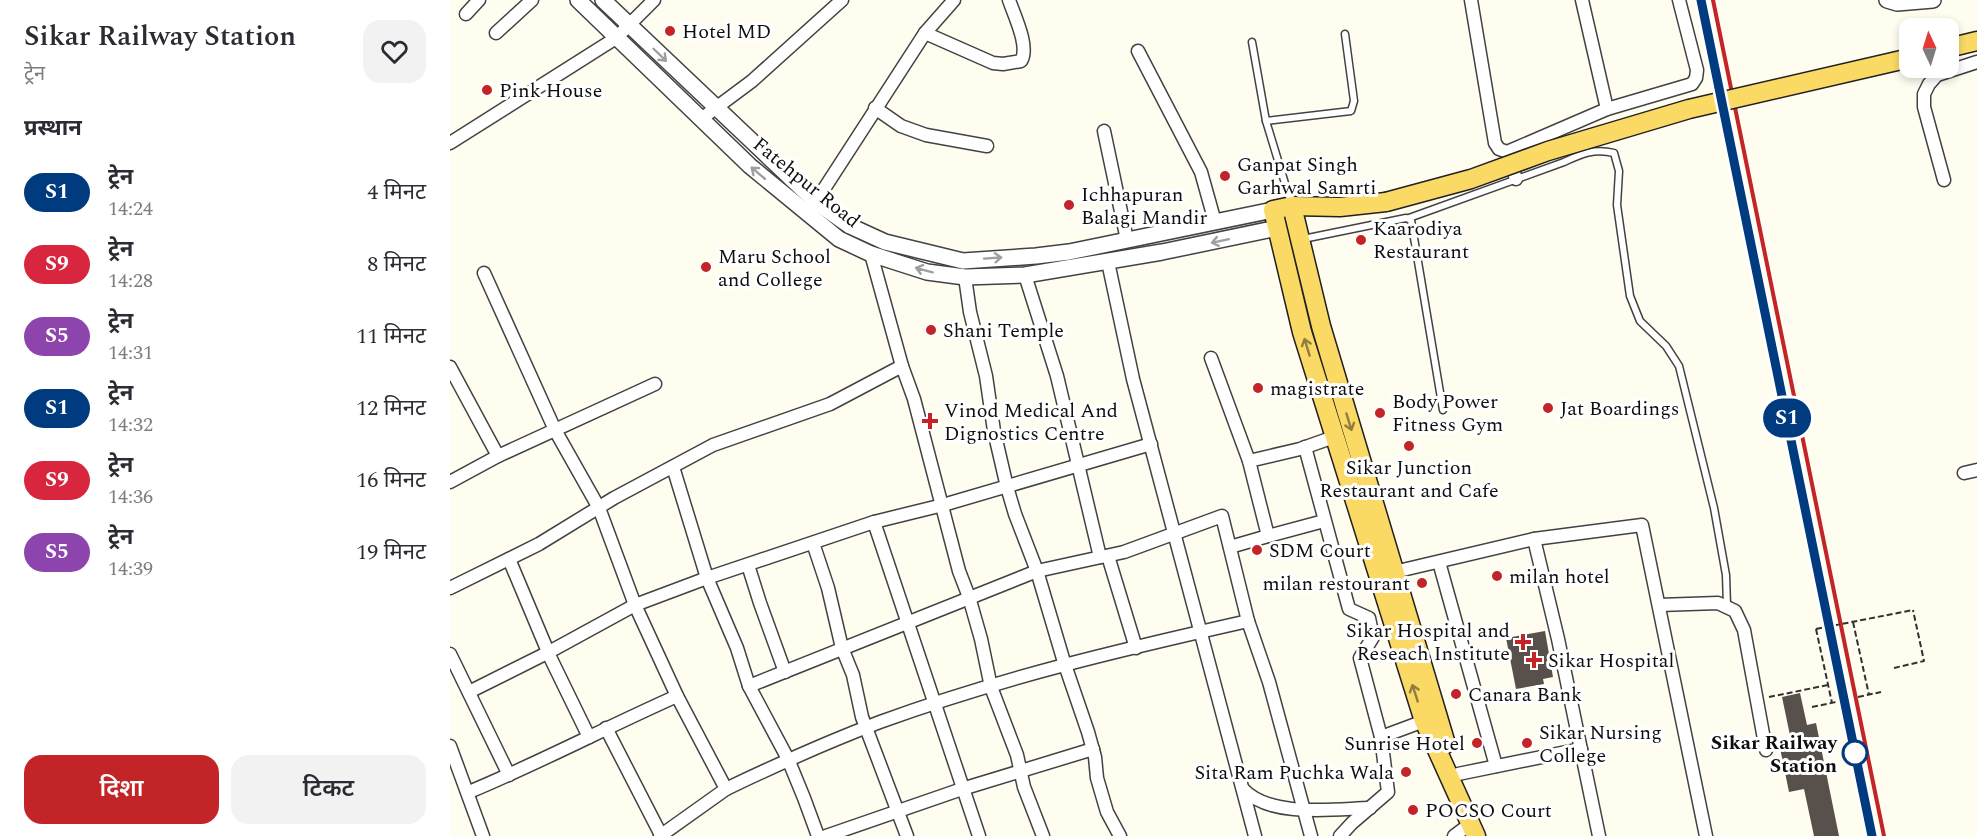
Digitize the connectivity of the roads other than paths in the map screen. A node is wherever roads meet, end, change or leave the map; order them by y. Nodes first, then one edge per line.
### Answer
1 (479, 0) edge
2 (532, 0) edge
3 (578, 0) edge
4 (603, 0) edge
5 (654, 0) edge
6 (842, 0) edge
7 (954, 0) edge
8 (1009, 0) edge
9 (1471, 0) edge
10 (1582, 0) edge
11 (1678, 0) edge
12 (1887, 0) edge
13 (1933, 0) edge
14 (466, 14) dead end
15 (629, 26) junction
16 (496, 33) dead end
17 (925, 33) junction
18 (1345, 34) dead end
19 (616, 38) junction
20 (1977, 41) edge
21 (1252, 42) dead end
22 (1959, 45) edge
23 (1138, 51) dead end
24 (1899, 61) edge
25 (1977, 62) edge
26 (716, 108) junction
27 (875, 108) junction
28 (1607, 109) junction
29 (701, 119) junction
30 (1266, 121) junction
31 (1104, 131) dead end
32 (450, 143) edge
33 (987, 146) dead end
34 (1507, 152) junction
35 (1516, 179) junction
36 (1944, 180) dead end
37 (811, 208) junction
38 (1273, 210) junction
39 (1409, 218) junction
40 (1215, 222) junction
41 (1296, 223) junction
42 (1277, 228) junction
43 (1127, 240) junction
44 (872, 254) junction
45 (1107, 262) junction
46 (484, 273) dead end
47 (1025, 275) junction
48 (965, 277) junction
49 (1211, 358) dead end
50 (450, 366) edge
51 (902, 366) junction
52 (655, 384) dead end
53 (1443, 410) dead end
54 (555, 430) junction
55 (1334, 437) junction
56 (1151, 444) junction
57 (1305, 447) junction
58 (498, 456) junction
59 (1249, 461) junction
60 (1077, 466) junction
61 (673, 467) junction
62 (1977, 470) edge
63 (1964, 473) dead end
64 (450, 482) edge
65 (1007, 487) junction
66 (943, 505) junction
67 (599, 508) junction
68 (1324, 521) junction
69 (874, 522) junction
70 (1174, 533) junction
71 (1268, 536) junction
72 (1534, 539) junction
73 (813, 543) junction
74 (1230, 547) junction
75 (1104, 556) junction
76 (509, 559) junction
77 (1439, 562) junction
78 (748, 565) junction
79 (1037, 571) junction
80 (1394, 572) junction
81 (707, 578) junction
82 (450, 588) edge
83 (969, 597) junction
84 (634, 605) junction
85 (1659, 605) junction
86 (1727, 607) junction
87 (1248, 621) junction
88 (907, 622) junction
89 (1201, 632) junction
90 (842, 648) junction
91 (1136, 648) junction
92 (549, 652) junction
93 (450, 654) edge
94 (1065, 664) junction
95 (785, 672) junction
96 (749, 686) junction
97 (992, 687) junction
98 (469, 692) junction
99 (678, 696) junction
100 (934, 704) junction
101 (1424, 721) junction
102 (606, 728) junction
103 (866, 728) junction
104 (589, 737) junction
105 (1381, 737) junction
106 (450, 746) edge
107 (1093, 749) junction
108 (1581, 749) junction
109 (1766, 750) dead end
110 (452, 759) edge
111 (788, 759) junction
112 (1496, 766) junction
113 (1021, 773) junction
114 (1458, 774) junction
115 (509, 775) junction
116 (726, 789) junction
117 (962, 789) junction
118 (1243, 789) junction
119 (469, 792) junction
120 (1370, 808) junction
121 (1303, 809) junction
122 (898, 813) junction
123 (1473, 830) edge
124 (483, 836) edge
125 (660, 836) edge
126 (818, 836) edge
127 (826, 836) edge
128 (907, 836) edge
129 (979, 836) edge
130 (1043, 836) edge
131 (1120, 836) edge
132 (1255, 836) edge
133 (1311, 836) edge
134 (1340, 836) edge
135 (1454, 836) edge
136 (1486, 836) edge
137 (1599, 836) edge
138 (1706, 836) edge

1 - 14 street
2 - 16 street
3 - 19 street, Fatehpur Road
4 - 15 street
5 - 15 street
6 - 26 street
7 - 17 street
8 - 17 street
9 - 34 street
10 - 28 street
11 - 28 street
12 - 13 street
15 - 19 street
15 -> 26 street
17 - 27 street
18 - 30 lane
19 - 29 street, Fatehpur Road
19 - 32 street
20 - 22 main road
21 - 30 lane
23 - 40 street
24 - 41 main road, bridge
25 - 36 street
26 - 29 street
26 - 37 street
27 - 33 street
27 - 37 street
28 - 34 street
37 -> 29 street, Fatehpur Road
30 - 41 lane
31 - 43 street
34 - 35 street
35 - 39 lane
35 - 86 lane
37 -> 43 street
37 - 44 street, Fatehpur Road
38 - 40 street
38 - 41 main road
38 - 42 main road
39 - 41 lane
39 - 53 lane
40 - 43 street
41 - 42 main road
41 -> 80 main road
42 -> 45 street, Fatehpur Road
55 -> 42 main road
48 -> 44 street, Fatehpur Road
44 - 51 street
45 - 47 street, Fatehpur Road
45 - 56 street
46 - 54 street
47 - 48 street, Fatehpur Road
47 - 60 street
48 - 65 street
49 - 59 street
50 - 58 street
51 - 61 street
51 - 66 street
52 - 54 street
54 - 58 street
54 - 67 street
55 - 57 street
101 -> 55 main road
56 - 60 street
56 - 70 street
57 - 59 street
57 - 68 street
58 - 64 street
59 - 71 street
60 - 65 street
60 - 75 street
61 - 67 street
61 - 81 street
62 - 63 street
65 - 66 street
65 - 79 street
66 - 69 street
66 - 83 street
67 - 76 street
67 - 84 street
68 - 71 street
68 - 105 street
69 - 73 street
69 - 88 street
70 - 74 street
70 - 75 street
70 - 89 street
71 - 74 street
72 - 77 street
72 - 85 street
72 - 108 street
73 - 78 street
73 - 90 street
74 - 87 street
75 - 79 street
75 - 91 street
76 - 82 street
76 - 92 street
77 - 80 street
77 - 112 street
78 - 81 street
78 - 95 street
79 - 83 street
79 - 94 street
80 - 114 main road
81 - 84 street
81 - 96 street
83 - 88 street
83 - 97 street
84 - 92 street
84 - 99 street
85 - 86 street
85 - 138 street
86 - 109 street
87 - 89 street
87 - 121 street
88 - 90 street
88 - 100 street
89 - 91 street
89 - 118 street
90 - 95 street
90 - 103 street
91 - 94 street
92 - 98 street
92 - 104 street
93 - 98 street
94 - 97 street
94 - 107 street
95 - 96 street
96 - 111 street
97 - 100 street
97 - 113 street
98 - 115 street
99 - 102 street
99 - 116 street
100 - 103 street
100 - 117 street
101 - 105 street
101 - 123 main road
102 - 104 street
102 - 125 street
103 - 111 street
103 - 122 street
104 - 115 street
105 - 120 street
106 - 110 street
107 - 113 street
107 - 131 street
108 - 112 street
108 - 137 street
110 - 119 street
111 - 116 street
111 - 126 street
112 - 114 street
113 - 117 street
113 - 130 street
114 - 136 main road
115 - 119 street
116 - 125 street
117 - 122 street
117 - 129 street
118 - 121 street
118 - 132 street
119 - 124 street
120 - 121 street
120 - 134 street
121 - 133 street
122 - 127 street
122 - 128 street
123 - 135 street

